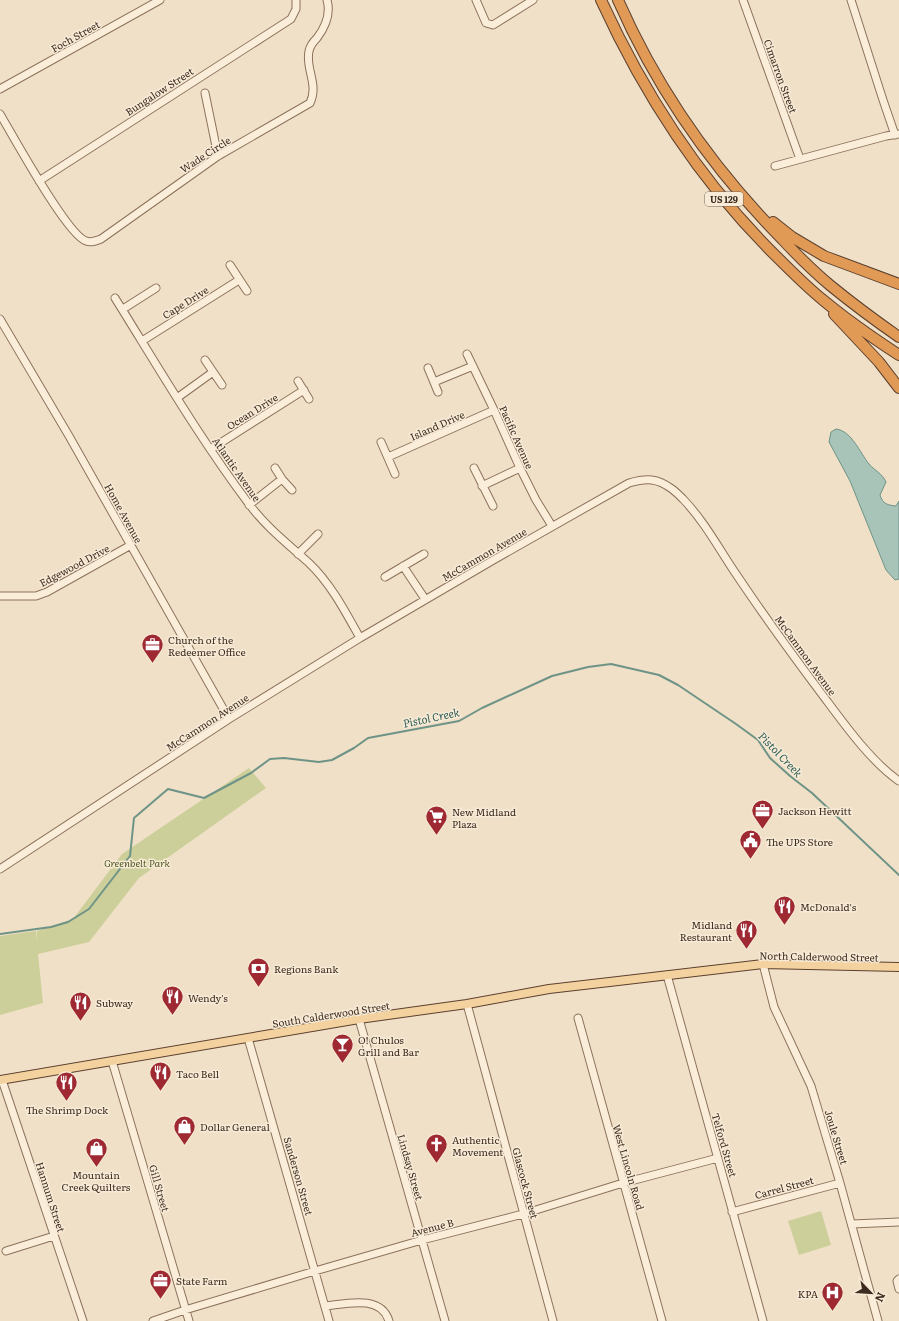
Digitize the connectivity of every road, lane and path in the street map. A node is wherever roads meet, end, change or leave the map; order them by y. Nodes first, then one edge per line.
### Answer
1 (160, 0) edge
2 (296, 0) edge
3 (327, 0) edge
4 (476, 0) edge
5 (533, 0) edge
6 (601, 0) edge
7 (618, 0) edge
8 (743, 0) edge
9 (851, 0) edge
10 (0, 89) edge
11 (205, 93) dead end
12 (0, 114) edge
13 (897, 135) edge
14 (218, 156) junction
15 (800, 159) junction
16 (775, 166) dead end
17 (39, 181) junction
18 (742, 197) junction
19 (230, 265) dead end
20 (239, 280) junction
21 (899, 284) edge
22 (156, 288) dead end
23 (247, 291) dead end
24 (115, 298) dead end
25 (822, 300) junction
26 (122, 309) junction
27 (0, 319) edge
28 (899, 337) edge
29 (142, 341) junction
30 (468, 354) dead end
31 (899, 355) edge
32 (205, 360) dead end
33 (473, 366) junction
34 (428, 368) dead end
35 (213, 372) junction
36 (298, 381) dead end
37 (434, 382) junction
38 (222, 385) dead end
39 (899, 388) edge
40 (304, 390) junction
41 (438, 392) dead end
42 (177, 398) junction
43 (309, 399) dead end
44 (494, 410) junction
45 (381, 442) dead end
46 (211, 449) junction
47 (388, 457) junction
48 (275, 468) dead end
49 (474, 468) dead end
50 (520, 468) junction
51 (396, 474) dead end
52 (282, 479) junction
53 (482, 486) junction
54 (292, 490) dead end
55 (249, 505) junction
56 (493, 506) dead end
57 (552, 526) junction
58 (318, 534) dead end
59 (131, 545) junction
60 (298, 554) junction
61 (424, 554) dead end
62 (403, 566) junction
63 (385, 577) dead end
64 (0, 596) edge
65 (425, 599) junction
66 (360, 638) junction
67 (229, 719) junction
68 (899, 782) edge
69 (0, 869) edge
70 (763, 964) junction
71 (899, 967) edge
72 (667, 975) junction
73 (467, 1004) junction
74 (578, 1018) dead end
75 (359, 1019) junction
76 (248, 1038) junction
77 (112, 1061) junction
78 (1, 1080) edge
79 (718, 1158) junction
80 (840, 1182) junction
81 (623, 1183) junction
82 (732, 1212) junction
83 (523, 1214) junction
84 (899, 1222) edge
85 (852, 1224) junction
86 (54, 1236) junction
87 (422, 1240) junction
88 (6, 1251) dead end
89 (315, 1271) junction
90 (899, 1280) edge
91 (899, 1288) edge
92 (325, 1306) junction
93 (185, 1310) junction
94 (83, 1321) edge
95 (153, 1321) edge
96 (189, 1321) edge
97 (329, 1321) edge
98 (389, 1321) edge
99 (445, 1321) edge
100 (553, 1321) edge
101 (662, 1321) edge
102 (763, 1321) edge
103 (878, 1321) edge

1 - 10 street, Foch Street
2 - 17 street, Bungalow Street
3 - 14 street, Wade Circle
4 - 5 street
6 - 25 highway, US 129
7 - 18 highway, US 129
8 - 15 street, Cimarron Street
9 - 13 street
11 - 14 street
12 - 17 street
13 - 15 street
14 - 17 street, Wade Circle
15 - 16 street
18 - 21 highway
18 - 28 highway, US 129
19 - 20 street
20 - 23 street
20 - 29 street, Cape Drive
22 - 26 street
24 - 26 street, Atlantic Avenue
25 - 31 highway, US 129
25 - 39 highway
26 - 29 street, Atlantic Avenue
27 - 59 street, Home Avenue
29 - 42 street, Atlantic Avenue
30 - 33 street, Pacific Avenue
32 - 35 street
33 - 37 street
33 - 44 street, Pacific Avenue
34 - 37 street
35 - 38 street
35 - 42 street
36 - 40 street
37 - 41 street
40 - 43 street
40 - 46 street, Ocean Drive
42 - 46 street, Atlantic Avenue
44 - 47 street, Island Drive
44 - 50 street, Pacific Avenue
45 - 47 street
46 - 55 street, Atlantic Avenue
47 - 51 street
48 - 52 street
49 - 53 street
50 - 53 street
50 - 57 street, Pacific Avenue
52 - 54 street
52 - 55 street
53 - 56 street
55 - 60 street, Atlantic Avenue
57 - 65 street, McCammon Avenue
57 - 68 street, McCammon Avenue
58 - 60 street
59 - 64 street, Edgewood Drive
59 - 67 street, Home Avenue
60 - 66 street, Atlantic Avenue
61 - 62 street
62 - 63 street
62 - 65 street
65 - 66 street, McCammon Avenue
66 - 67 street, McCammon Avenue
67 - 69 street, McCammon Avenue
70 - 71 main road, North Calderwood Street
70 - 72 main road, North Calderwood Street
70 - 80 street, Joule Street
72 - 73 main road, South Calderwood Street
72 - 79 street, Telford Street
73 - 75 main road, South Calderwood Street
73 - 83 street, Glascock Street
74 - 81 street, West Lincoln Road
75 - 76 main road, South Calderwood Street
75 - 87 street, Lindsay Street
76 - 77 main road, South Calderwood Street
76 - 89 street, Sanderson Street
77 - 78 main road, South Calderwood Street
77 - 93 street, Gill Street
78 - 86 street, Hannum Street
79 - 81 street, Avenue B
79 - 82 street, Telford Street
80 - 82 street, Carrel Street
80 - 85 street, Joule Street
81 - 83 street, Avenue B
81 - 101 street, West Lincoln Road
82 - 102 street, Telford Street
83 - 87 street, Avenue B
83 - 100 street, Glascock Street
84 - 85 street
85 - 103 street, Joule Street
86 - 88 street
86 - 94 street, Hannum Street
87 - 89 street, Avenue B
87 - 99 street, Lindsay Street
89 - 92 street, Sanderson Street
89 - 93 street, Avenue B
90 - 91 street
92 - 97 street, Sanderson Street
92 - 98 street
93 - 95 street, Avenue B
93 - 96 street, Gill Street

